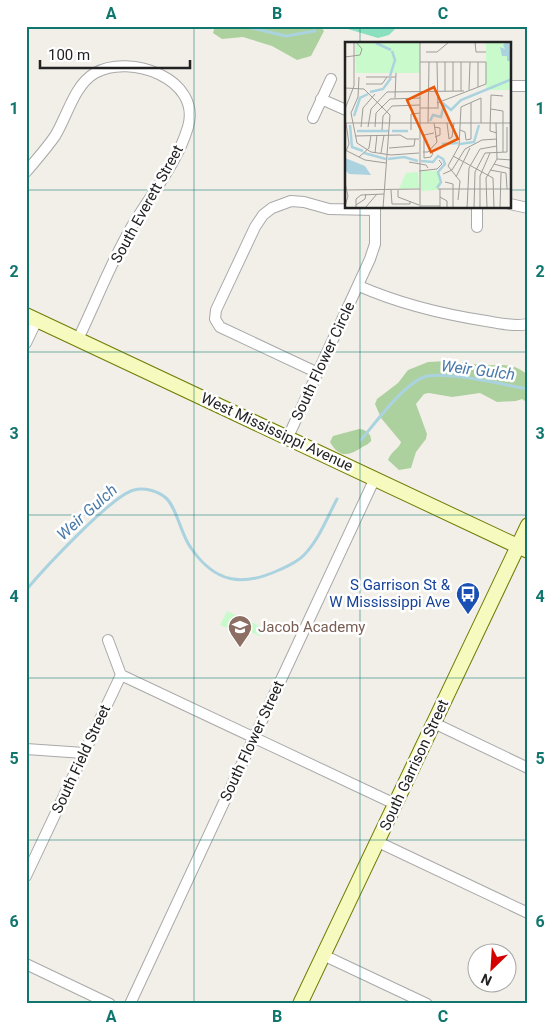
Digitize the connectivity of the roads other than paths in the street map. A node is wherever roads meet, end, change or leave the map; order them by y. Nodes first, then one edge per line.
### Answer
1 (331, 80) dead end
2 (512, 86) edge
3 (528, 86) edge
4 (322, 99) junction
5 (345, 110) edge
6 (313, 118) dead end
7 (26, 172) edge
8 (512, 204) edge
9 (528, 208) edge
10 (375, 209) edge
11 (477, 209) edge
12 (477, 227) dead end
13 (359, 286) junction
14 (32, 318) edge
15 (528, 324) edge
16 (78, 339) junction
17 (26, 343) edge
18 (318, 373) junction
19 (288, 437) junction
20 (375, 478) junction
21 (528, 526) edge
22 (523, 548) edge
23 (108, 640) dead end
24 (121, 675) junction
25 (434, 723) junction
26 (254, 738) junction
27 (26, 749) edge
28 (84, 753) junction
29 (528, 768) edge
30 (395, 804) junction
31 (378, 842) junction
32 (26, 876) edge
33 (528, 912) edge
34 (323, 955) junction
35 (26, 964) edge
36 (110, 1004) edge
37 (130, 1004) edge
38 (300, 1004) edge
39 (427, 1004) edge

1 - 4 street
2 - 3 street
4 - 5 street
4 - 6 street
7 - 16 street, South Everett Street
8 - 9 street
10 - 13 street, South Flower Circle
10 - 18 street
11 - 12 street
13 - 15 street, South Flower Circle
13 - 18 street, South Flower Circle
14 - 16 main road, West Mississippi Avenue
14 - 17 street
16 - 19 main road, West Mississippi Avenue
18 - 19 street, South Flower Circle
19 - 20 main road, West Mississippi Avenue
20 - 22 main road, West Mississippi Avenue
20 - 26 street, South Flower Street
21 - 22 main road, South Garrison Street
22 - 25 main road, South Garrison Street
23 - 24 street
24 - 26 street
24 - 28 street, South Field Street
25 - 29 street
25 - 30 main road, South Garrison Street
26 - 30 street
26 - 37 street, South Flower Street
27 - 28 street
28 - 32 street, South Field Street
30 - 31 main road, South Garrison Street
31 - 33 street
31 - 34 main road, South Garrison Street
34 - 38 main road, South Garrison Street
34 - 39 street
35 - 36 street

